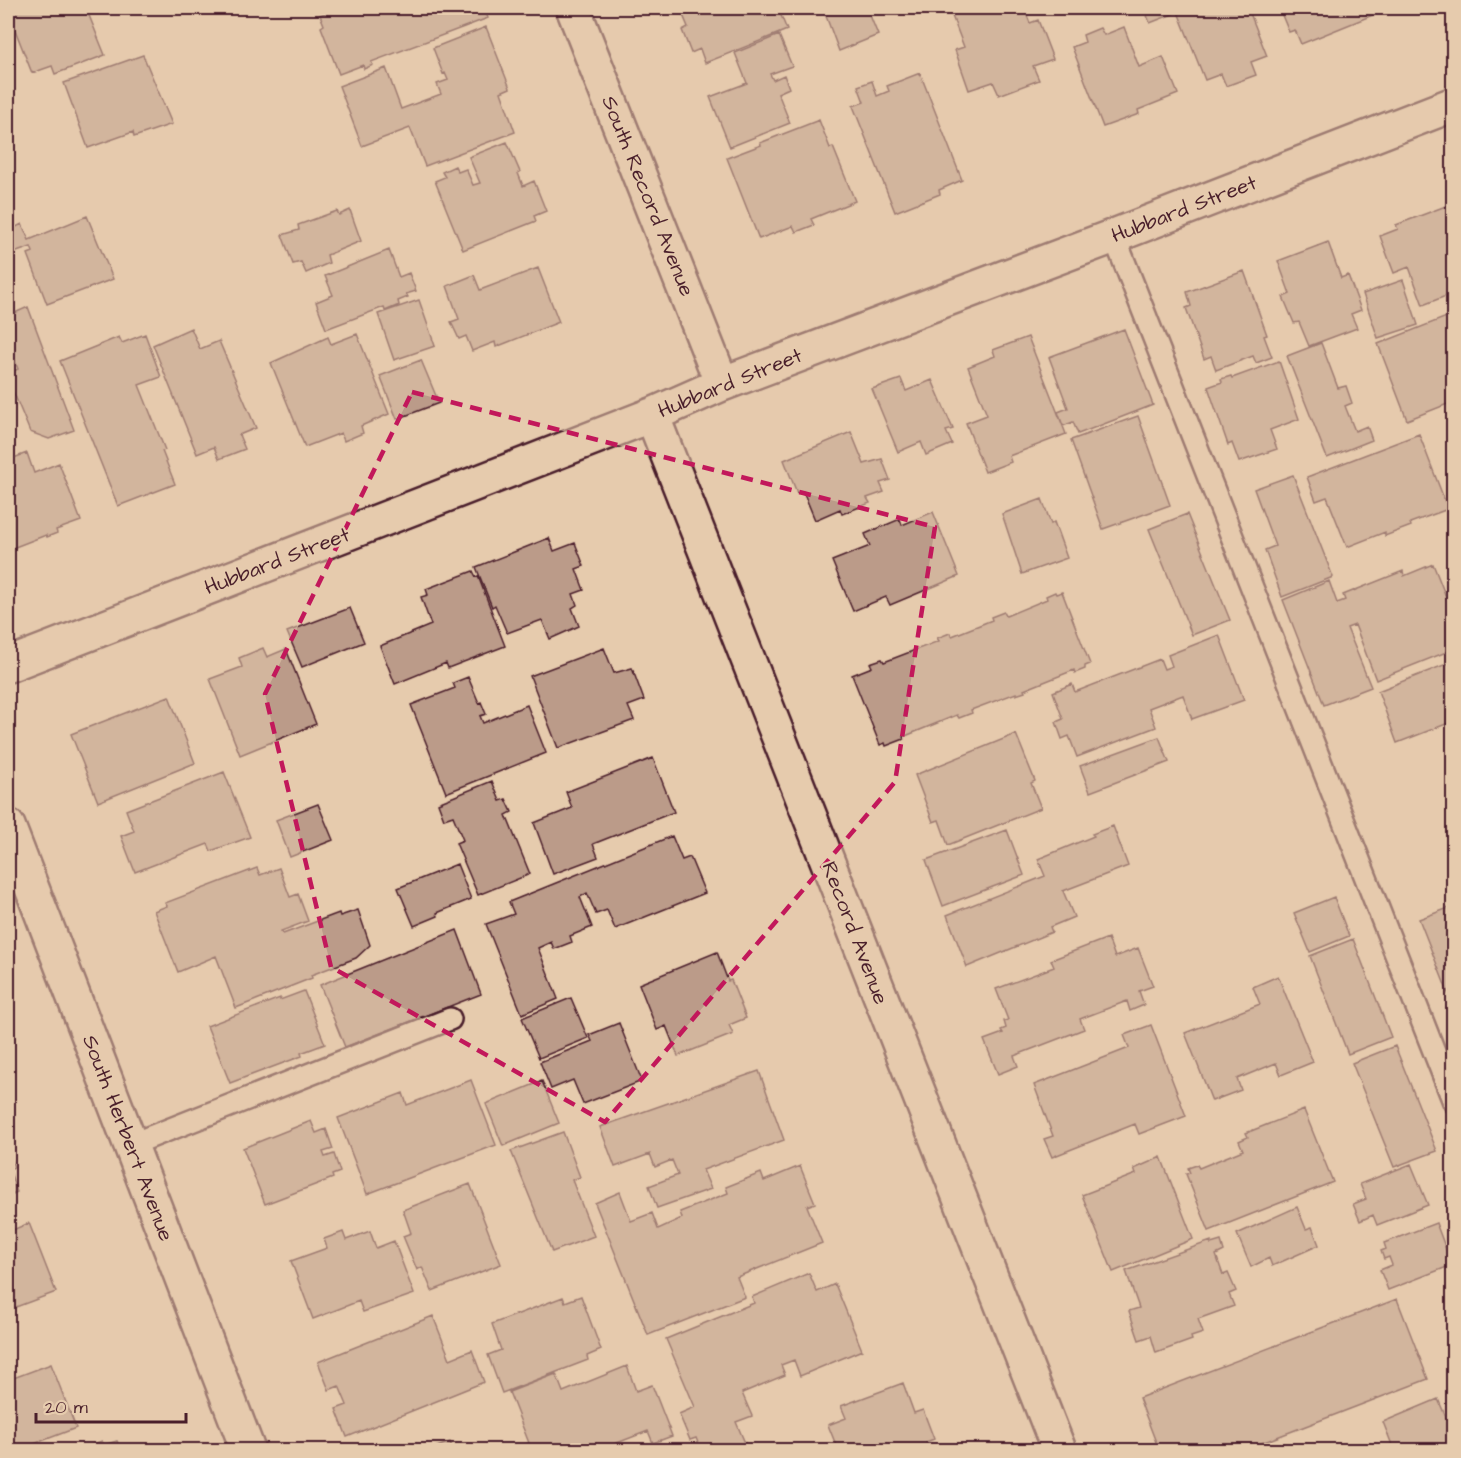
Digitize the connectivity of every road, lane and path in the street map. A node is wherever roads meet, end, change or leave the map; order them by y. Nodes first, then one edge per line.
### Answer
1 (573, 8) edge
2 (1454, 104) edge
3 (1114, 236) junction
4 (722, 384) junction
5 (652, 415) junction
6 (8, 665) edge
7 (8, 826) edge
8 (450, 1019) dead end
9 (1454, 1102) edge
10 (130, 1145) junction
11 (248, 1450) edge
12 (1059, 1450) edge

1 - 4 street, South Record Avenue
2 - 3 street, Hubbard Street
3 - 4 street, Hubbard Street
3 - 9 lane
4 - 5 street, Hubbard Street
5 - 6 street, Hubbard Street
5 - 12 street, Record Avenue
7 - 10 street, South Herbert Avenue
8 - 10 lane
10 - 11 street, South Herbert Avenue

